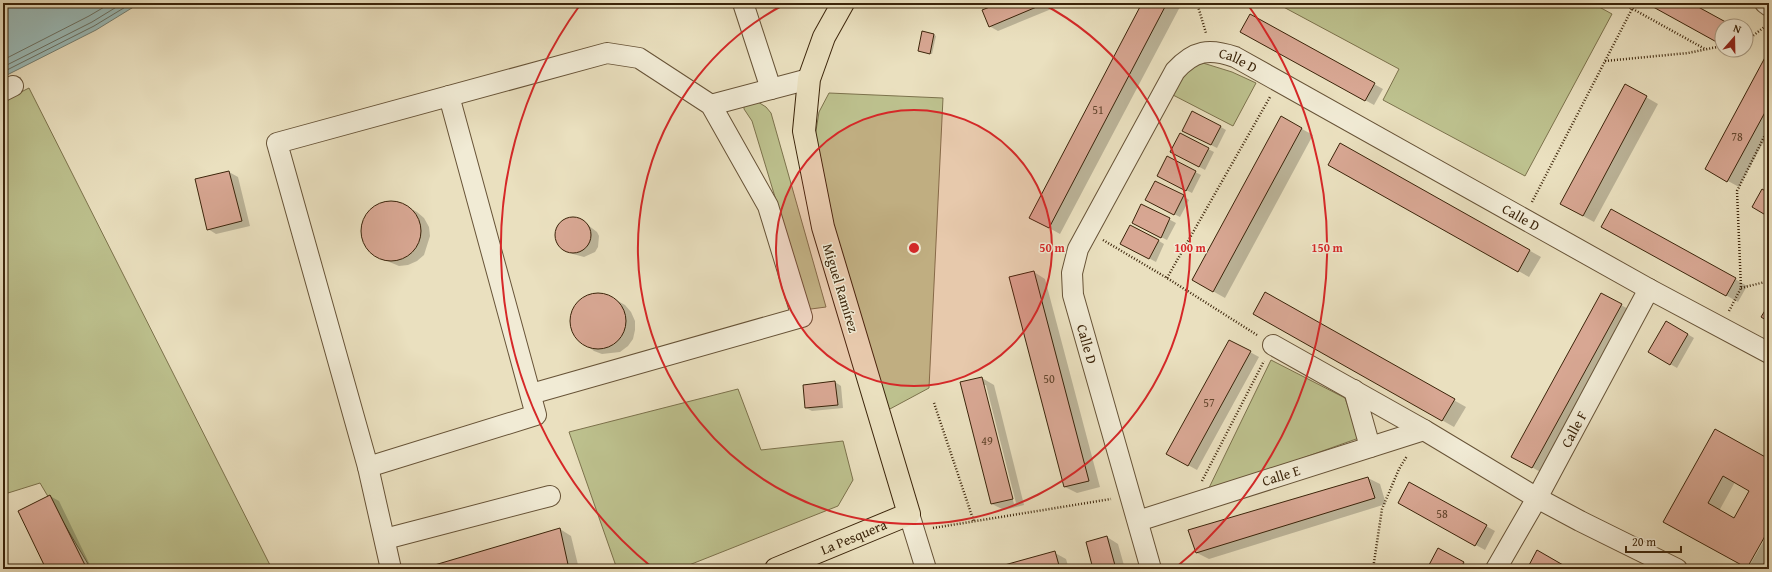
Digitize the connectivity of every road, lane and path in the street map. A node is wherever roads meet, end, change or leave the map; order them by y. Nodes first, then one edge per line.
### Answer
1 (743, 3) edge
2 (1197, 3) edge
3 (1622, 3) edge
4 (1765, 3) edge
5 (842, 4) edge
6 (1769, 6) edge
7 (1632, 9) junction
8 (1769, 24) edge
9 (1754, 35) edge
10 (1714, 48) edge
11 (1706, 50) junction
12 (1211, 51) junction
13 (1605, 61) junction
14 (809, 79) junction
15 (1279, 82) junction
16 (771, 90) junction
17 (449, 96) junction
18 (711, 105) junction
19 (1769, 127) edge
20 (1523, 218) junction
21 (1088, 231) junction
22 (1167, 278) junction
23 (1769, 281) edge
24 (1741, 288) junction
25 (1648, 289) junction
26 (1720, 327) junction
27 (1273, 345) junction
28 (1769, 353) edge
29 (1354, 390) junction
30 (530, 394) junction
31 (934, 402) dead end
32 (1424, 430) junction
33 (1370, 447) junction
34 (368, 467) junction
35 (550, 496) dead end
36 (1131, 496) junction
37 (1537, 498) junction
38 (1190, 504) junction
39 (1138, 521) junction
40 (912, 522) junction
41 (974, 522) junction
42 (385, 539) junction
43 (1669, 565) edge
44 (391, 569) edge
45 (776, 569) edge
46 (926, 569) edge
47 (1151, 569) edge
48 (1373, 569) edge
49 (1496, 569) edge

1 - 16 street
2 - 12 path
3 - 7 path
4 - 6 street
5 - 14 main road, Miguel Ramírez
7 - 11 path
7 - 13 path
8 - 9 path
10 - 11 path
11 - 13 path
12 - 15 street, Calle D
12 - 21 street, Calle D
13 - 20 path
14 - 16 street
14 - 40 main road, Miguel Ramírez
15 - 20 street, Calle D
15 - 22 path
16 - 18 street
17 - 18 street
17 - 30 street
17 - 34 street
18 - 30 street
19 - 24 path
20 - 25 street, Calle D
21 - 22 path
21 - 36 street, Calle D
22 - 27 path
23 - 24 path
24 - 26 path
25 - 26 street, Calle D
25 - 37 street, Calle F
26 - 28 street, Calle D
27 - 29 street
27 - 38 path
29 - 32 street
29 - 33 street
30 - 34 street
31 - 41 path
32 - 33 street, Calle E
32 - 37 street
32 - 48 path
33 - 38 street, Calle E
34 - 42 street
35 - 42 street
36 - 39 street, Calle D
36 - 41 path
37 - 43 street
37 - 49 street, Calle F
38 - 39 street, Calle E
39 - 47 street, Calle D
40 - 41 path
40 - 45 main road, La Pesquera
40 - 46 street, Miguel Ramírez
42 - 44 street

